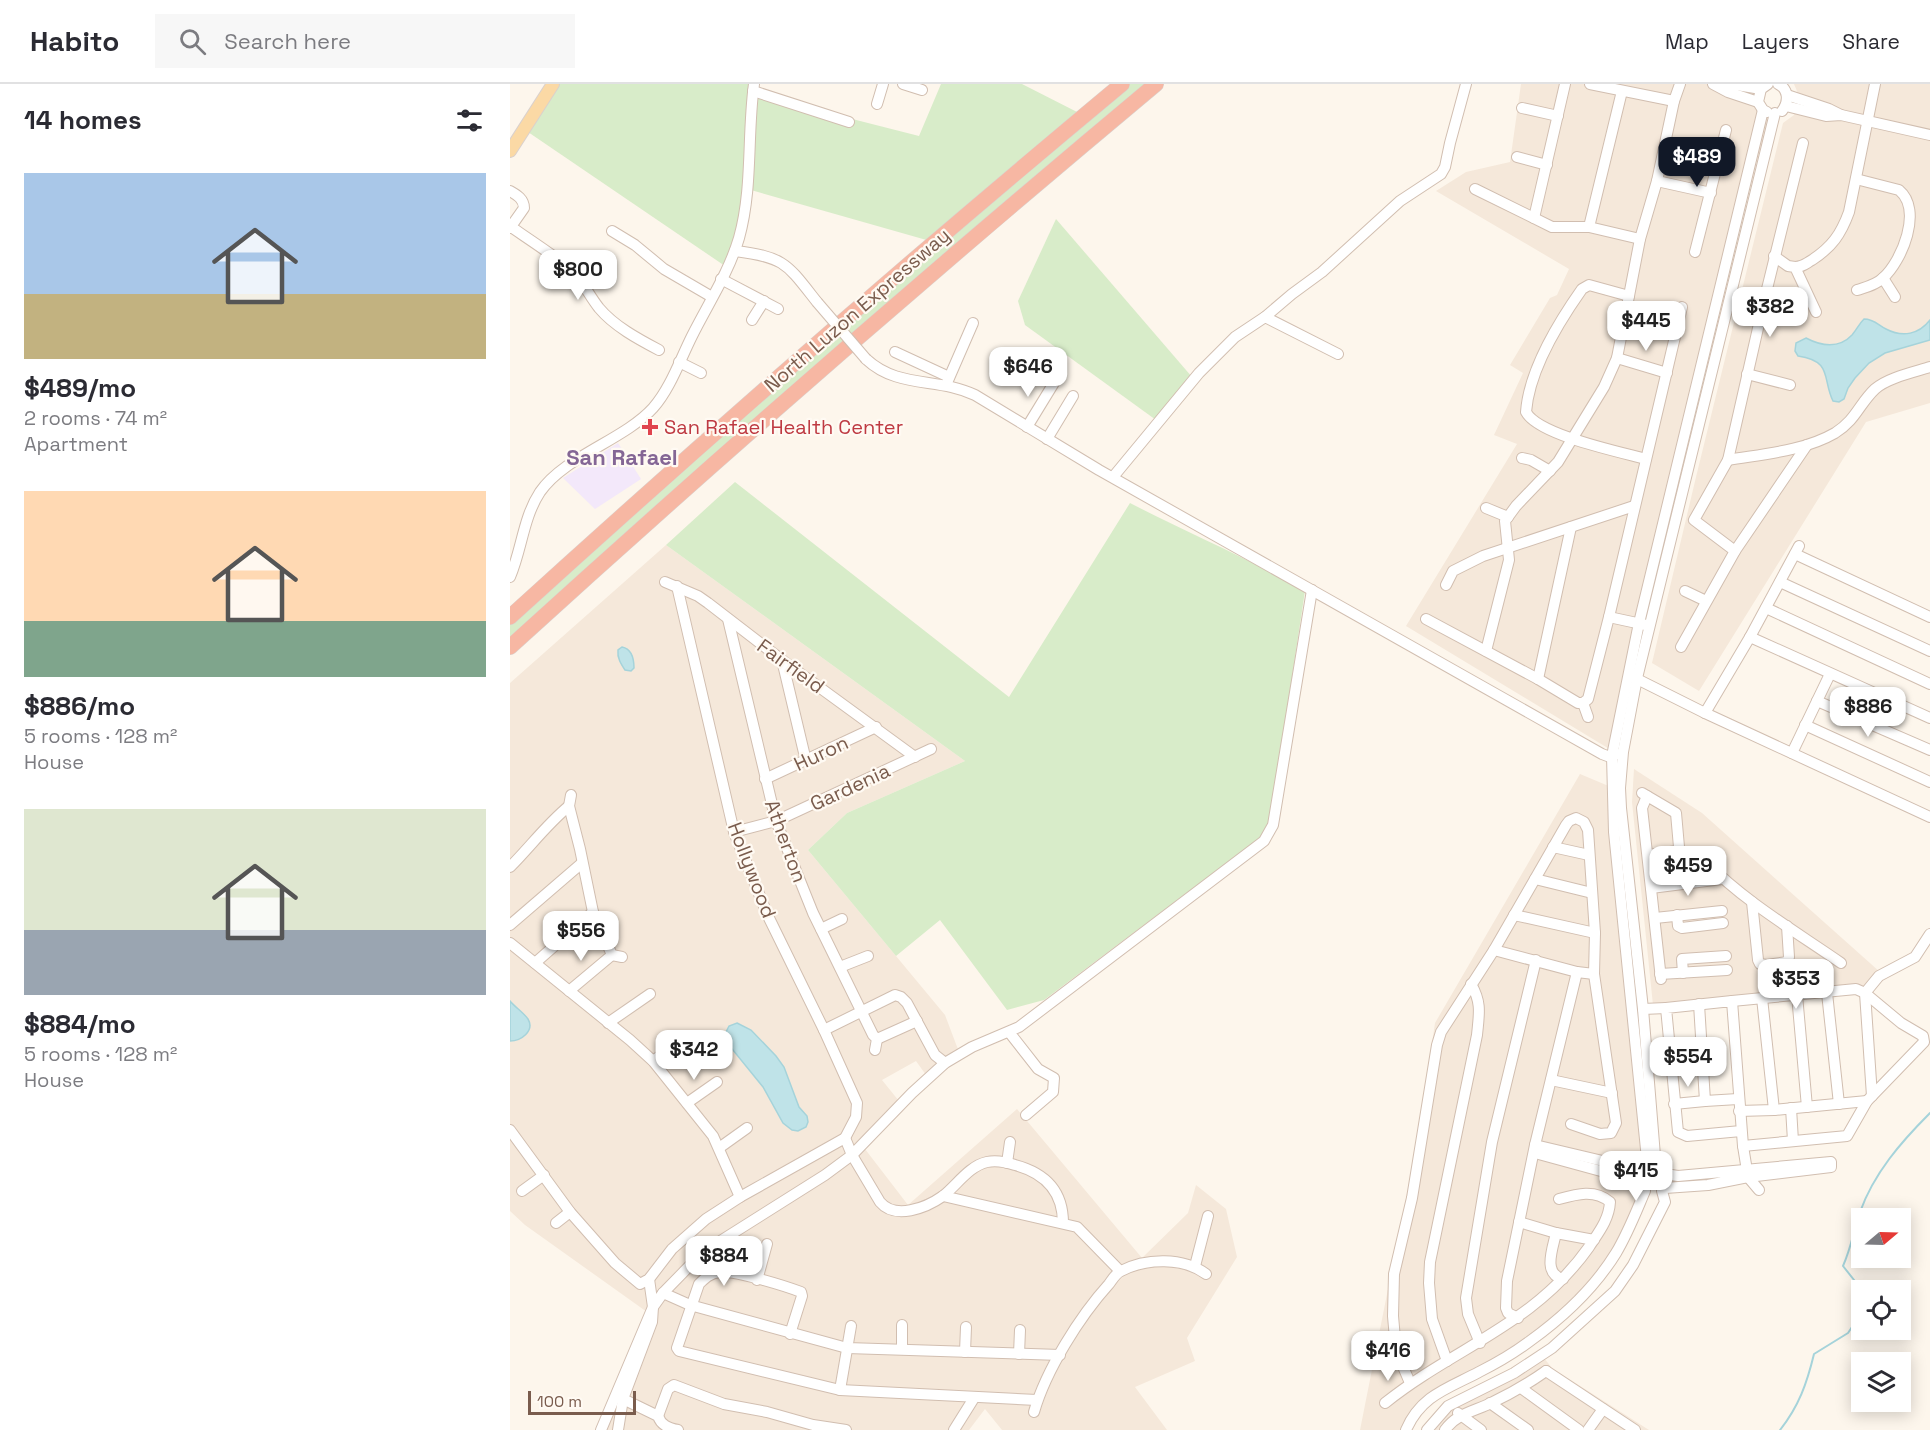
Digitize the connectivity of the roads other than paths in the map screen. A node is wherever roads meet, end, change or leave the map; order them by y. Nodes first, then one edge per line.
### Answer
1 (553, 84) edge
2 (884, 84) edge
3 (903, 84) edge
4 (1122, 84) edge
5 (1156, 84) edge
6 (1466, 84) edge
7 (1565, 84) edge
8 (1590, 84) edge
9 (1680, 84) edge
10 (1780, 84) edge
11 (1875, 84) edge
12 (1716, 85) edge
13 (753, 87) edge
14 (1765, 87) edge
15 (922, 90) dead end
16 (1622, 91) junction
17 (1786, 100) junction
18 (1674, 101) junction
19 (877, 104) dead end
20 (1760, 106) junction
21 (1522, 108) dead end
22 (1775, 114) junction
23 (1557, 116) junction
24 (1866, 121) junction
25 (849, 122) dead end
26 (1726, 130) dead end
27 (1930, 135) edge
28 (1803, 143) dead end
29 (510, 151) edge
30 (1518, 157) dead end
31 (1547, 165) junction
32 (1856, 179) junction
33 (1657, 182) junction
34 (1475, 189) dead end
35 (510, 191) edge
36 (1711, 193) junction
37 (1534, 218) junction
38 (1589, 227) junction
39 (511, 228) edge
40 (612, 231) dead end
41 (1640, 239) junction
42 (735, 251) junction
43 (1695, 252) dead end
44 (1774, 256) junction
45 (1795, 267) junction
46 (1883, 278) junction
47 (721, 279) junction
48 (1857, 290) dead end
49 (1629, 296) junction
50 (712, 297) junction
51 (1895, 297) dead end
52 (764, 301) junction
53 (1682, 307) dead end
54 (778, 309) dead end
55 (1816, 312) dead end
56 (1265, 317) junction
57 (752, 320) dead end
58 (973, 323) dead end
59 (659, 350) dead end
60 (895, 352) dead end
61 (1338, 354) dead end
62 (1617, 358) junction
63 (679, 362) junction
64 (1045, 362) dead end
65 (1930, 367) edge
66 (701, 373) dead end
67 (1667, 373) junction
68 (1747, 374) junction
69 (948, 381) junction
70 (1790, 385) dead end
71 (1073, 396) dead end
72 (1027, 427) junction
73 (1047, 439) junction
74 (1571, 439) junction
75 (1808, 445) junction
76 (1522, 459) dead end
77 (1646, 459) junction
78 (1728, 460) junction
79 (1550, 471) junction
80 (1113, 477) junction
81 (1634, 506) junction
82 (1486, 508) dead end
83 (1508, 517) junction
84 (1571, 527) junction
85 (1508, 547) junction
86 (1734, 550) junction
87 (510, 578) edge
88 (665, 582) dead end
89 (1780, 582) junction
90 (1446, 585) dead end
91 (677, 586) junction
92 (1312, 590) junction
93 (1685, 591) dead end
94 (1706, 601) junction
95 (1766, 608) junction
96 (510, 616) edge
97 (1609, 617) junction
98 (1930, 617) edge
99 (728, 619) junction
100 (1426, 619) dead end
101 (1644, 624) junction
102 (1750, 637) junction
103 (1681, 646) dead end
104 (510, 647) edge
105 (1486, 651) junction
106 (1930, 651) edge
107 (782, 660) junction
108 (1830, 674) junction
109 (1632, 677) junction
110 (1538, 679) junction
111 (1930, 684) edge
112 (1817, 701) junction
113 (1583, 703) junction
114 (1705, 713) junction
115 (1588, 717) dead end
116 (1930, 718) edge
117 (1805, 725) junction
118 (876, 727) junction
119 (930, 749) dead end
120 (1930, 750) edge
121 (1792, 753) junction
122 (1617, 754) junction
123 (915, 757) junction
124 (806, 761) junction
125 (765, 779) junction
126 (1930, 782) edge
127 (571, 795) dead end
128 (569, 806) junction
129 (1618, 810) junction
130 (1643, 811) junction
131 (1930, 817) edge
132 (777, 821) junction
133 (734, 832) junction
134 (1553, 846) junction
135 (1589, 855) junction
136 (1649, 855) junction
137 (1706, 862) dead end
138 (582, 863) junction
139 (510, 867) edge
140 (1535, 879) junction
141 (1722, 879) junction
142 (1651, 888) junction
143 (1592, 892) junction
144 (1752, 902) junction
145 (593, 912) junction
146 (1514, 915) junction
147 (1722, 916) dead end
148 (1655, 918) junction
149 (842, 919) dead end
150 (510, 925) edge
151 (1787, 926) junction
152 (821, 929) junction
153 (1594, 933) junction
154 (1930, 934) edge
155 (510, 943) edge
156 (1494, 950) junction
157 (867, 956) dead end
158 (1536, 960) junction
159 (535, 963) junction
160 (1841, 963) dead end
161 (840, 968) junction
162 (1577, 972) junction
163 (1683, 973) junction
164 (1594, 974) junction
165 (1471, 984) junction
166 (568, 991) junction
167 (1827, 993) junction
168 (1864, 993) junction
169 (650, 994) dead end
170 (1797, 995) junction
171 (1762, 998) junction
172 (1732, 1001) junction
173 (1699, 1004) junction
174 (1666, 1008) junction
175 (1643, 1009) junction
176 (862, 1011) junction
177 (916, 1021) junction
178 (608, 1023) junction
179 (824, 1030) junction
180 (1009, 1032) junction
181 (683, 1039) dead end
182 (653, 1061) junction
183 (945, 1063) junction
184 (1551, 1080) junction
185 (717, 1082) dead end
186 (1612, 1094) junction
187 (1869, 1099) junction
188 (1705, 1101) junction
189 (687, 1103) junction
190 (1674, 1104) junction
191 (1839, 1104) junction
192 (1738, 1105) junction
193 (1806, 1107) junction
194 (1791, 1108) junction
195 (1774, 1110) junction
196 (1026, 1115) dead end
197 (1571, 1124) dead end
198 (747, 1128) dead end
199 (1741, 1131) junction
200 (511, 1133) edge
201 (845, 1138) junction
202 (1010, 1142) dead end
203 (1793, 1142) junction
204 (1743, 1146) junction
205 (718, 1148) junction
206 (1535, 1149) junction
207 (852, 1155) junction
208 (1007, 1163) junction
209 (1831, 1164) dead end
210 (1747, 1173) junction
211 (544, 1175) junction
212 (1650, 1176) junction
213 (1664, 1189) junction
214 (1759, 1190) dead end
215 (522, 1191) dead end
216 (943, 1196) junction
217 (740, 1197) junction
218 (1560, 1198) dead end
219 (570, 1212) junction
220 (1208, 1216) dead end
221 (1520, 1222) junction
222 (556, 1223) dead end
223 (1063, 1224) junction
224 (1556, 1233) junction
225 (1594, 1240) junction
226 (768, 1244) dead end
227 (1195, 1266) junction
228 (1120, 1271) junction
229 (1206, 1274) dead end
230 (649, 1279) junction
231 (1563, 1279) junction
232 (757, 1280) junction
233 (663, 1293) junction
234 (690, 1305) junction
235 (653, 1307) junction
236 (1518, 1318) junction
237 (902, 1325) dead end
238 (851, 1326) dead end
239 (966, 1327) dead end
240 (1020, 1330) dead end
241 (790, 1334) junction
242 (1480, 1343) junction
243 (847, 1348) junction
244 (1552, 1348) junction
245 (902, 1349) junction
246 (965, 1352) junction
247 (1019, 1354) junction
248 (1060, 1355) junction
249 (1447, 1361) junction
250 (1546, 1371) junction
251 (1410, 1383) junction
252 (1521, 1388) junction
253 (840, 1390) junction
254 (974, 1398) junction
255 (623, 1399) junction
256 (1037, 1400) junction
257 (1385, 1403) dead end
258 (1490, 1403) junction
259 (1446, 1409) junction
260 (1604, 1409) junction
261 (1034, 1412) dead end
262 (658, 1416) junction
263 (1458, 1418) junction
264 (1628, 1428) edge
265 (601, 1430) edge
266 (618, 1430) edge
267 (678, 1430) edge
268 (846, 1430) edge
269 (954, 1430) edge
270 (1406, 1430) edge
271 (1426, 1430) edge
272 (1445, 1430) edge
273 (1481, 1430) edge
274 (1528, 1430) edge
275 (1579, 1430) edge
276 (1588, 1430) edge

1 - 29 main road
2 - 19 street
3 - 15 street
4 - 96 highway, North Luzon Expressway
5 - 104 highway, North Luzon Expressway
6 - 56 street
7 - 23 street
8 - 16 street
9 - 18 street
10 - 17 street
11 - 24 street
12 - 14 street
12 - 20 street
13 - 25 street
13 - 42 street
14 - 20 street
16 - 18 street
16 - 38 street
17 - 22 street
17 - 24 street
18 - 33 street
20 - 22 street
20 - 101 street
21 - 23 street
22 - 101 street
23 - 31 street
24 - 27 street
24 - 32 street
26 - 36 street
28 - 44 street
30 - 31 street
31 - 37 street
32 - 45 street
32 - 46 street
33 - 36 street
33 - 41 street
34 - 37 street
35 - 39 street
36 - 43 street
37 - 38 street
38 - 41 street
39 - 59 street
40 - 50 street
41 - 49 street
42 - 47 street
42 - 69 street, bridge
44 - 45 street
44 - 68 street
45 - 55 street
46 - 48 street
46 - 51 street
47 - 50 street
47 - 52 street
49 - 62 street
49 - 74 street
50 - 63 street
52 - 54 street
52 - 57 street
53 - 67 street
56 - 61 street
56 - 80 street
58 - 69 street
60 - 69 street
62 - 67 street
62 - 74 street
63 - 66 street
63 - 87 street
64 - 72 street
65 - 75 street
67 - 77 street
68 - 70 street
68 - 78 street
69 - 72 street
71 - 73 street
72 - 73 street
73 - 80 street
74 - 77 street
74 - 79 street
75 - 78 street
75 - 86 street
76 - 79 street
77 - 81 street
78 - 86 street
79 - 83 street
80 - 92 street
81 - 84 street
81 - 97 street
82 - 83 street
83 - 85 street
84 - 85 street
84 - 110 street
85 - 90 street
85 - 105 street
86 - 94 street
88 - 91 street, Fairfield
89 - 95 street
89 - 98 street
89 - 106 street
91 - 99 street, Fairfield
91 - 133 street, Hollywood
92 - 122 street
92 - 180 street
93 - 94 street
94 - 103 street
95 - 102 street
95 - 111 street
97 - 101 street
97 - 113 street
99 - 107 street, Fairfield
99 - 125 street, Atherton
100 - 105 street
101 - 109 street
102 - 108 street
102 - 114 street
105 - 110 street
107 - 118 street, Fairfield
107 - 124 street
108 - 112 street
108 - 116 street
109 - 114 street
109 - 122 street
110 - 113 street
112 - 117 street
112 - 120 street
113 - 115 street
114 - 121 street
117 - 121 street
117 - 126 street
118 - 123 street, Fairfield
118 - 124 street, Huron
119 - 123 street, Gardenia
121 - 131 street
122 - 129 street
123 - 132 street, Gardenia
124 - 125 street, Huron
125 - 132 street, Atherton
127 - 128 street
128 - 138 street
128 - 139 street
129 - 130 street
129 - 175 street
129 - 212 street
130 - 136 street
130 - 136 street
132 - 133 street, Gardenia
132 - 152 street, Atherton
133 - 179 street, Hollywood
134 - 135 street
134 - 135 street
134 - 140 street
135 - 143 street
136 - 142 street
137 - 141 street
138 - 145 street
138 - 150 street
140 - 143 street
140 - 146 street
141 - 142 street
141 - 144 street
142 - 148 street
143 - 153 street
144 - 151 street
144 - 151 street
145 - 159 street
145 - 166 street
146 - 153 street
146 - 156 street
147 - 148 street
148 - 163 street
149 - 152 street
151 - 160 street
152 - 161 street, Atherton
153 - 164 street
154 - 168 street
155 - 159 street
156 - 158 street
156 - 165 street
157 - 161 street
158 - 162 street
158 - 242 street
159 - 166 street
161 - 176 street, Atherton
162 - 164 street
162 - 184 street
163 - 163 street
164 - 186 street
165 - 249 street
165 - 251 street
166 - 178 street
167 - 168 street
167 - 170 street
167 - 191 street
168 - 187 street
168 - 187 street
169 - 178 street
170 - 171 street
170 - 193 street
171 - 172 street
171 - 195 street
172 - 173 street
172 - 192 street
173 - 174 street
173 - 188 street
174 - 175 street
174 - 190 street
175 - 212 street
176 - 177 street
176 - 177 street, Atherton
176 - 179 street
177 - 183 street
178 - 182 street
179 - 201 street, Hollywood
180 - 183 street
180 - 196 street
181 - 182 street
182 - 189 street
183 - 207 street
184 - 186 street
184 - 206 street
185 - 189 street
186 - 197 street
187 - 191 street
187 - 203 street
188 - 190 street
188 - 192 street
189 - 205 street
190 - 199 street
191 - 193 street
192 - 195 street
192 - 199 street
193 - 194 street
194 - 195 street
194 - 203 street
198 - 205 street
199 - 204 street
200 - 211 street
201 - 207 street
201 - 217 street
202 - 208 street
203 - 204 street
204 - 210 street
205 - 217 street
206 - 212 street
206 - 221 street
207 - 216 street
207 - 233 street
208 - 216 street
208 - 223 street
209 - 210 street
210 - 212 street
210 - 213 street
210 - 214 street
211 - 215 street
211 - 219 street
212 - 213 street
212 - 213 street
212 - 270 street
213 - 244 street
216 - 223 street
217 - 230 street
218 - 225 street
219 - 222 street
219 - 230 street
220 - 227 street
221 - 224 street
221 - 236 street
223 - 228 street
224 - 225 street
224 - 231 street
225 - 231 street
226 - 232 street
227 - 228 street
227 - 229 street
228 - 248 street
230 - 235 street
231 - 236 street
232 - 234 street
232 - 241 street
233 - 234 street
233 - 235 street
234 - 241 street
234 - 253 street
235 - 255 street
235 - 265 street
236 - 242 street
237 - 245 street
238 - 243 street
239 - 246 street
240 - 247 street
241 - 243 street
242 - 249 street
243 - 245 street
243 - 253 street
244 - 250 street
244 - 259 street
245 - 246 street
246 - 247 street
247 - 248 street
248 - 256 street
249 - 251 street
250 - 252 street
250 - 260 street
251 - 257 street
252 - 258 street
252 - 275 street
253 - 254 street
254 - 256 street
254 - 269 street
255 - 262 street
255 - 266 street
256 - 261 street
258 - 263 street
258 - 274 street
259 - 263 street
259 - 271 street
260 - 264 street
260 - 276 street
262 - 267 street
262 - 268 street
263 - 272 street
263 - 273 street

